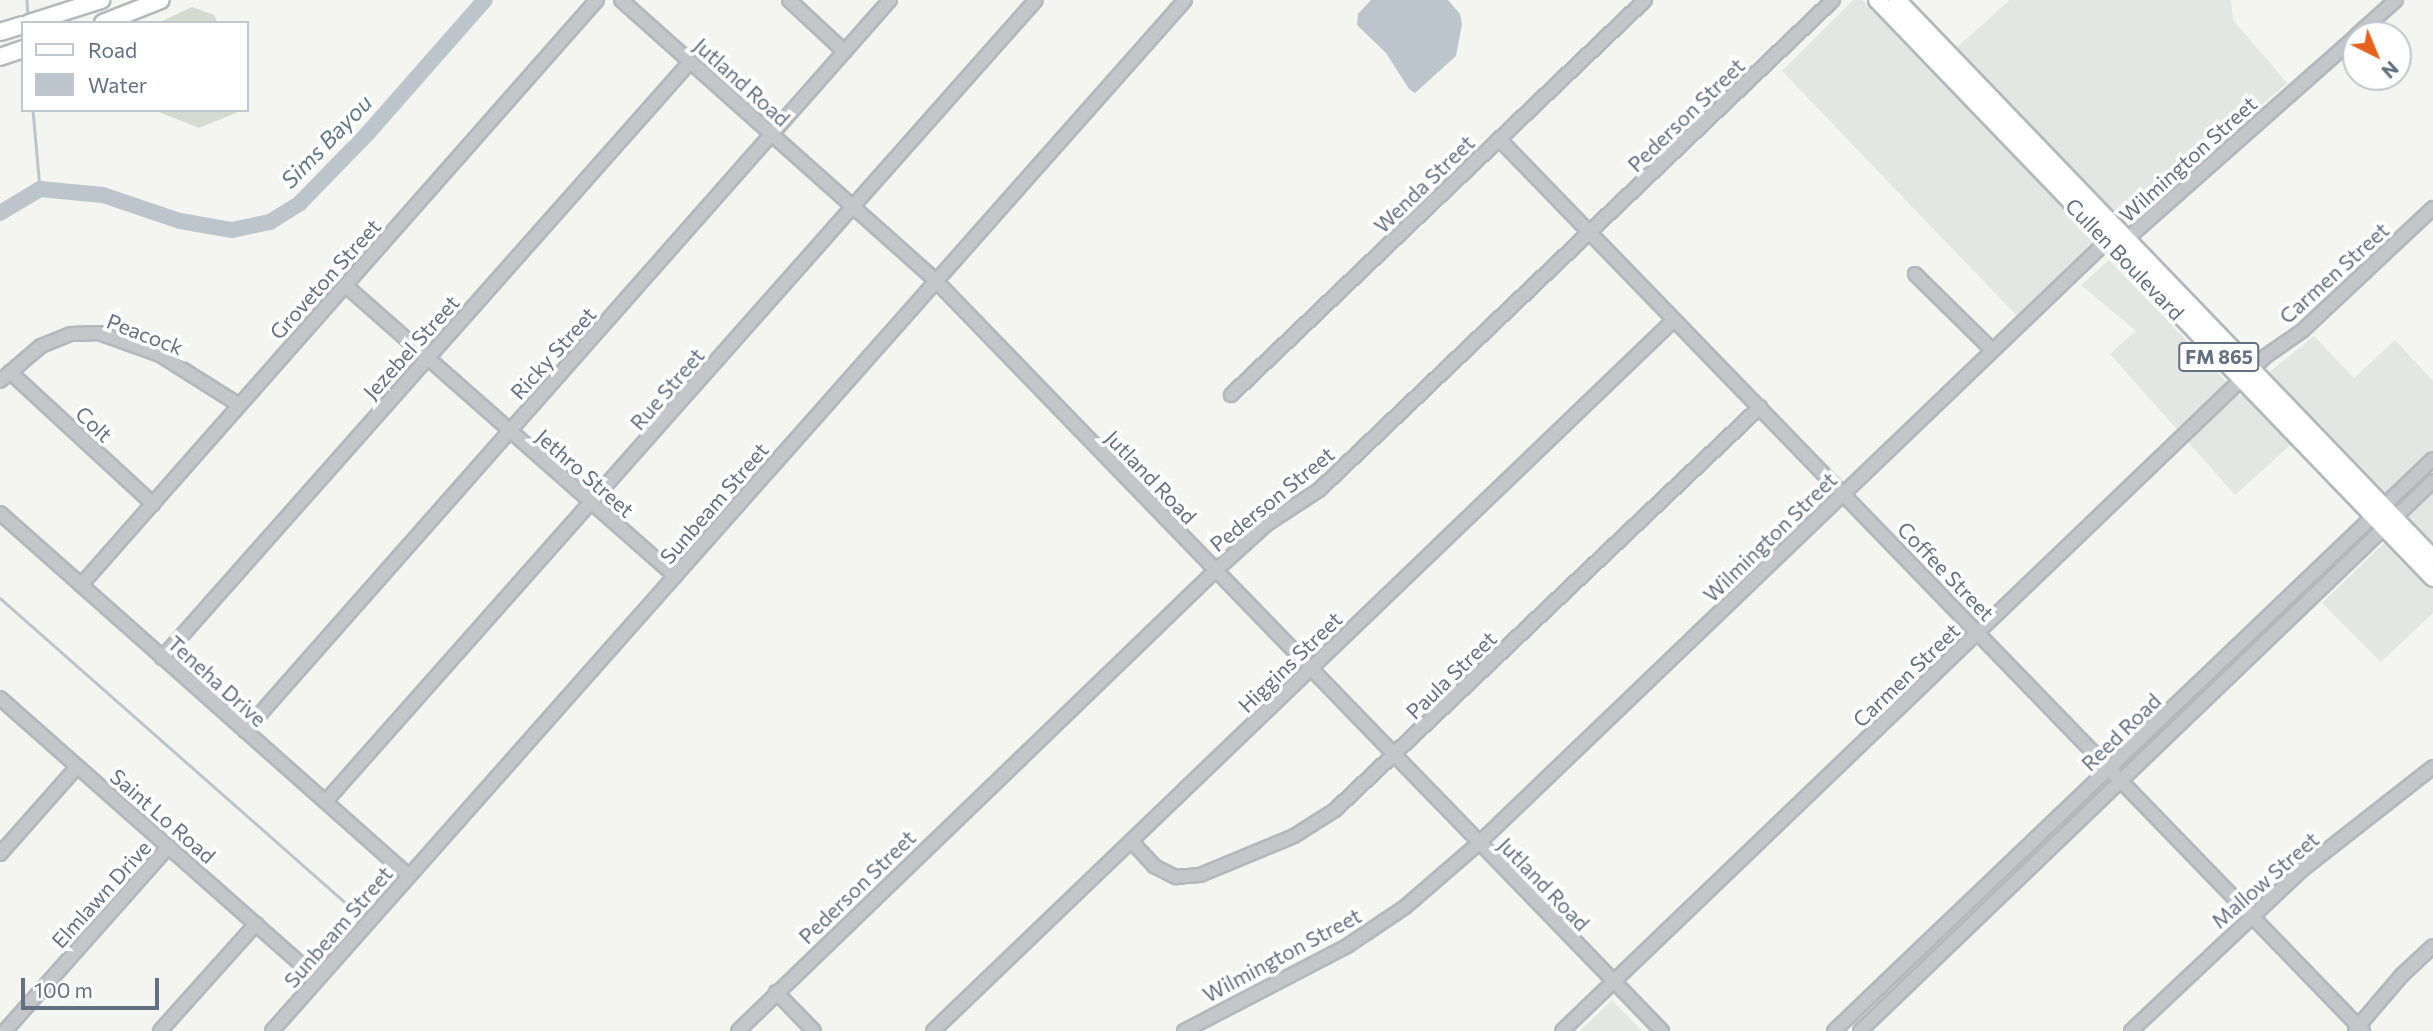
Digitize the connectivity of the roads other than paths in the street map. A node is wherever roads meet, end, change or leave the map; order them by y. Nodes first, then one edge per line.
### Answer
1 (101, 0) edge
2 (161, 0) edge
3 (597, 0) edge
4 (621, 0) edge
5 (789, 0) edge
6 (890, 0) edge
7 (1036, 0) edge
8 (1185, 0) edge
9 (1645, 0) edge
10 (1833, 0) edge
11 (1877, 0) edge
12 (1897, 0) edge
13 (2396, 0) edge
14 (35, 21) edge
15 (108, 21) edge
16 (2372, 21) edge
17 (21, 26) edge
18 (2, 32) edge
19 (2342, 47) edge
20 (1943, 48) junction
21 (845, 52) junction
22 (690, 62) junction
23 (1939, 65) junction
24 (773, 135) junction
25 (1499, 139) junction
26 (2022, 139) junction
27 (852, 208) junction
28 (2433, 208) edge
29 (1590, 233) junction
30 (2128, 238) junction
31 (2107, 241) junction
32 (1915, 274) dead end
33 (936, 281) junction
34 (345, 285) junction
35 (1674, 320) junction
36 (1992, 350) junction
37 (427, 358) junction
38 (2247, 374) junction
39 (5, 377) edge
40 (1231, 395) dead end
41 (239, 405) junction
42 (1760, 407) junction
43 (508, 432) junction
44 (2433, 458) edge
45 (2433, 481) edge
46 (1843, 494) junction
47 (153, 503) junction
48 (589, 503) junction
49 (0, 513) edge
50 (2384, 516) junction
51 (2433, 558) edge
52 (1215, 571) junction
53 (675, 576) junction
54 (2433, 578) edge
55 (81, 585) junction
56 (2267, 618) junction
57 (2277, 629) junction
58 (1978, 632) junction
59 (162, 658) junction
60 (1309, 670) junction
61 (0, 698) edge
62 (245, 731) junction
63 (1394, 756) junction
64 (77, 767) junction
65 (2433, 767) edge
66 (2110, 769) junction
67 (2122, 780) junction
68 (326, 801) junction
69 (1132, 842) junction
70 (1478, 844) junction
71 (169, 846) junction
72 (0, 854) edge
73 (409, 876) junction
74 (1970, 901) junction
75 (1982, 914) junction
76 (2251, 916) junction
77 (256, 924) junction
78 (2433, 946) edge
79 (300, 963) dead end
80 (1613, 982) junction
81 (776, 992) junction
82 (1852, 1014) junction
83 (1862, 1029) edge
84 (2359, 1029) edge
85 (5, 1031) edge
86 (160, 1031) edge
87 (272, 1031) edge
88 (738, 1031) edge
89 (814, 1031) edge
90 (933, 1031) edge
91 (1184, 1031) edge
92 (1562, 1031) edge
93 (1662, 1031) edge
94 (1834, 1031) edge
95 (2131, 1031) edge

1 - 14 main road
2 - 15 main road
3 - 34 street, Groveton Street
4 - 22 street, Jutland Road
5 - 21 street
6 - 21 street, Ricky Street
7 - 27 street, Rue Street
8 - 33 street, Sunbeam Street
9 - 25 street, Wenda Street
10 - 29 street, Pederson Street
11 - 23 main road, Cullen Boulevard / FM 865
12 - 20 main road, Cullen Boulevard / FM 865
13 - 16 street, Wilmington Street
17 - 18 main road
19 - 30 street, Wilmington Street
20 - 23 main road
20 - 26 main road, Cullen Boulevard / FM 865
21 - 24 street, Ricky Street
22 - 24 street, Jutland Road
22 - 37 street, Jezebel Street
23 - 26 main road, Cullen Boulevard / FM 865
24 - 27 street, Jutland Road
24 - 43 street, Ricky Street
25 - 29 street, Coffee Street
25 - 40 street, Wenda Street
26 - 30 main road, Cullen Boulevard / FM 865
26 - 31 main road, Cullen Boulevard / FM 865
27 - 33 street, Jutland Road
27 - 48 street, Rue Street
28 - 38 street, Carmen Street
29 - 35 street, Coffee Street
29 - 52 street, Pederson Street
30 - 31 street, Wilmington Street
30 - 38 main road, Cullen Boulevard / FM 865
31 - 36 street, Wilmington Street
31 - 38 main road, Cullen Boulevard / FM 865
32 - 36 street
33 - 52 street, Jutland Road
33 - 53 street, Sunbeam Street
34 - 37 street, Jethro Street
34 - 41 street, Groveton Street
35 - 42 street, Coffee Street
35 - 60 street, Higgins Street
36 - 46 street, Wilmington Street
37 - 43 street, Jethro Street
37 - 59 street, Jezebel Street
38 - 50 main road, Cullen Boulevard / FM 865
38 - 58 street, Carmen Street
39 - 41 street, Peacock
39 - 47 street, Colt
41 - 47 street, Groveton Street
42 - 46 street, Coffee Street
42 - 63 street, Paula Street
43 - 48 street, Jethro Street
43 - 62 street, Ricky Street
44 - 50 street, Reed Road
45 - 50 street, Reed Road
46 - 58 street, Coffee Street
46 - 70 street, Wilmington Street
47 - 55 street, Groveton Street
48 - 53 street, Jethro Street
48 - 68 street, Rue Street
49 - 55 street, Teneha Drive
50 - 51 main road, Cullen Boulevard / FM 865
50 - 54 main road, Cullen Boulevard / FM 865
50 - 56 street, Reed Road
50 - 57 street, Reed Road
52 - 60 street, Jutland Road
52 - 81 street, Pederson Street
53 - 73 street, Sunbeam Street
55 - 59 street, Teneha Drive
56 - 57 street
56 - 66 street, Reed Road
57 - 67 street, Reed Road
58 - 66 street, Coffee Street
58 - 80 street, Carmen Street
59 - 62 street, Teneha Drive
60 - 63 street, Jutland Road
60 - 69 street, Higgins Street
61 - 64 street, Saint Lo Road
62 - 68 street, Teneha Drive
63 - 69 street, Paula Street
63 - 70 street, Jutland Road
64 - 71 street, Saint Lo Road
64 - 72 street
65 - 76 street, Mallow Street
66 - 67 street, Coffee Street
66 - 74 street, Reed Road
67 - 75 street, Reed Road
67 - 76 street, Coffee Street
68 - 73 street, Teneha Drive
69 - 90 street, Higgins Street
70 - 80 street, Jutland Road
70 - 91 street, Wilmington Street
71 - 77 street, Saint Lo Road
71 - 85 street, Elmlawn Drive
73 - 87 street, Sunbeam Street
74 - 75 street
74 - 82 street, Reed Road
75 - 83 street, Reed Road
76 - 84 street, Coffee Street
76 - 95 street, Mallow Street
77 - 79 street, Saint Lo Road
77 - 86 street
78 - 84 street
80 - 92 street, Carmen Street
80 - 93 street, Jutland Road
81 - 88 street, Pederson Street
81 - 89 street
82 - 83 street
82 - 94 street, Reed Road

